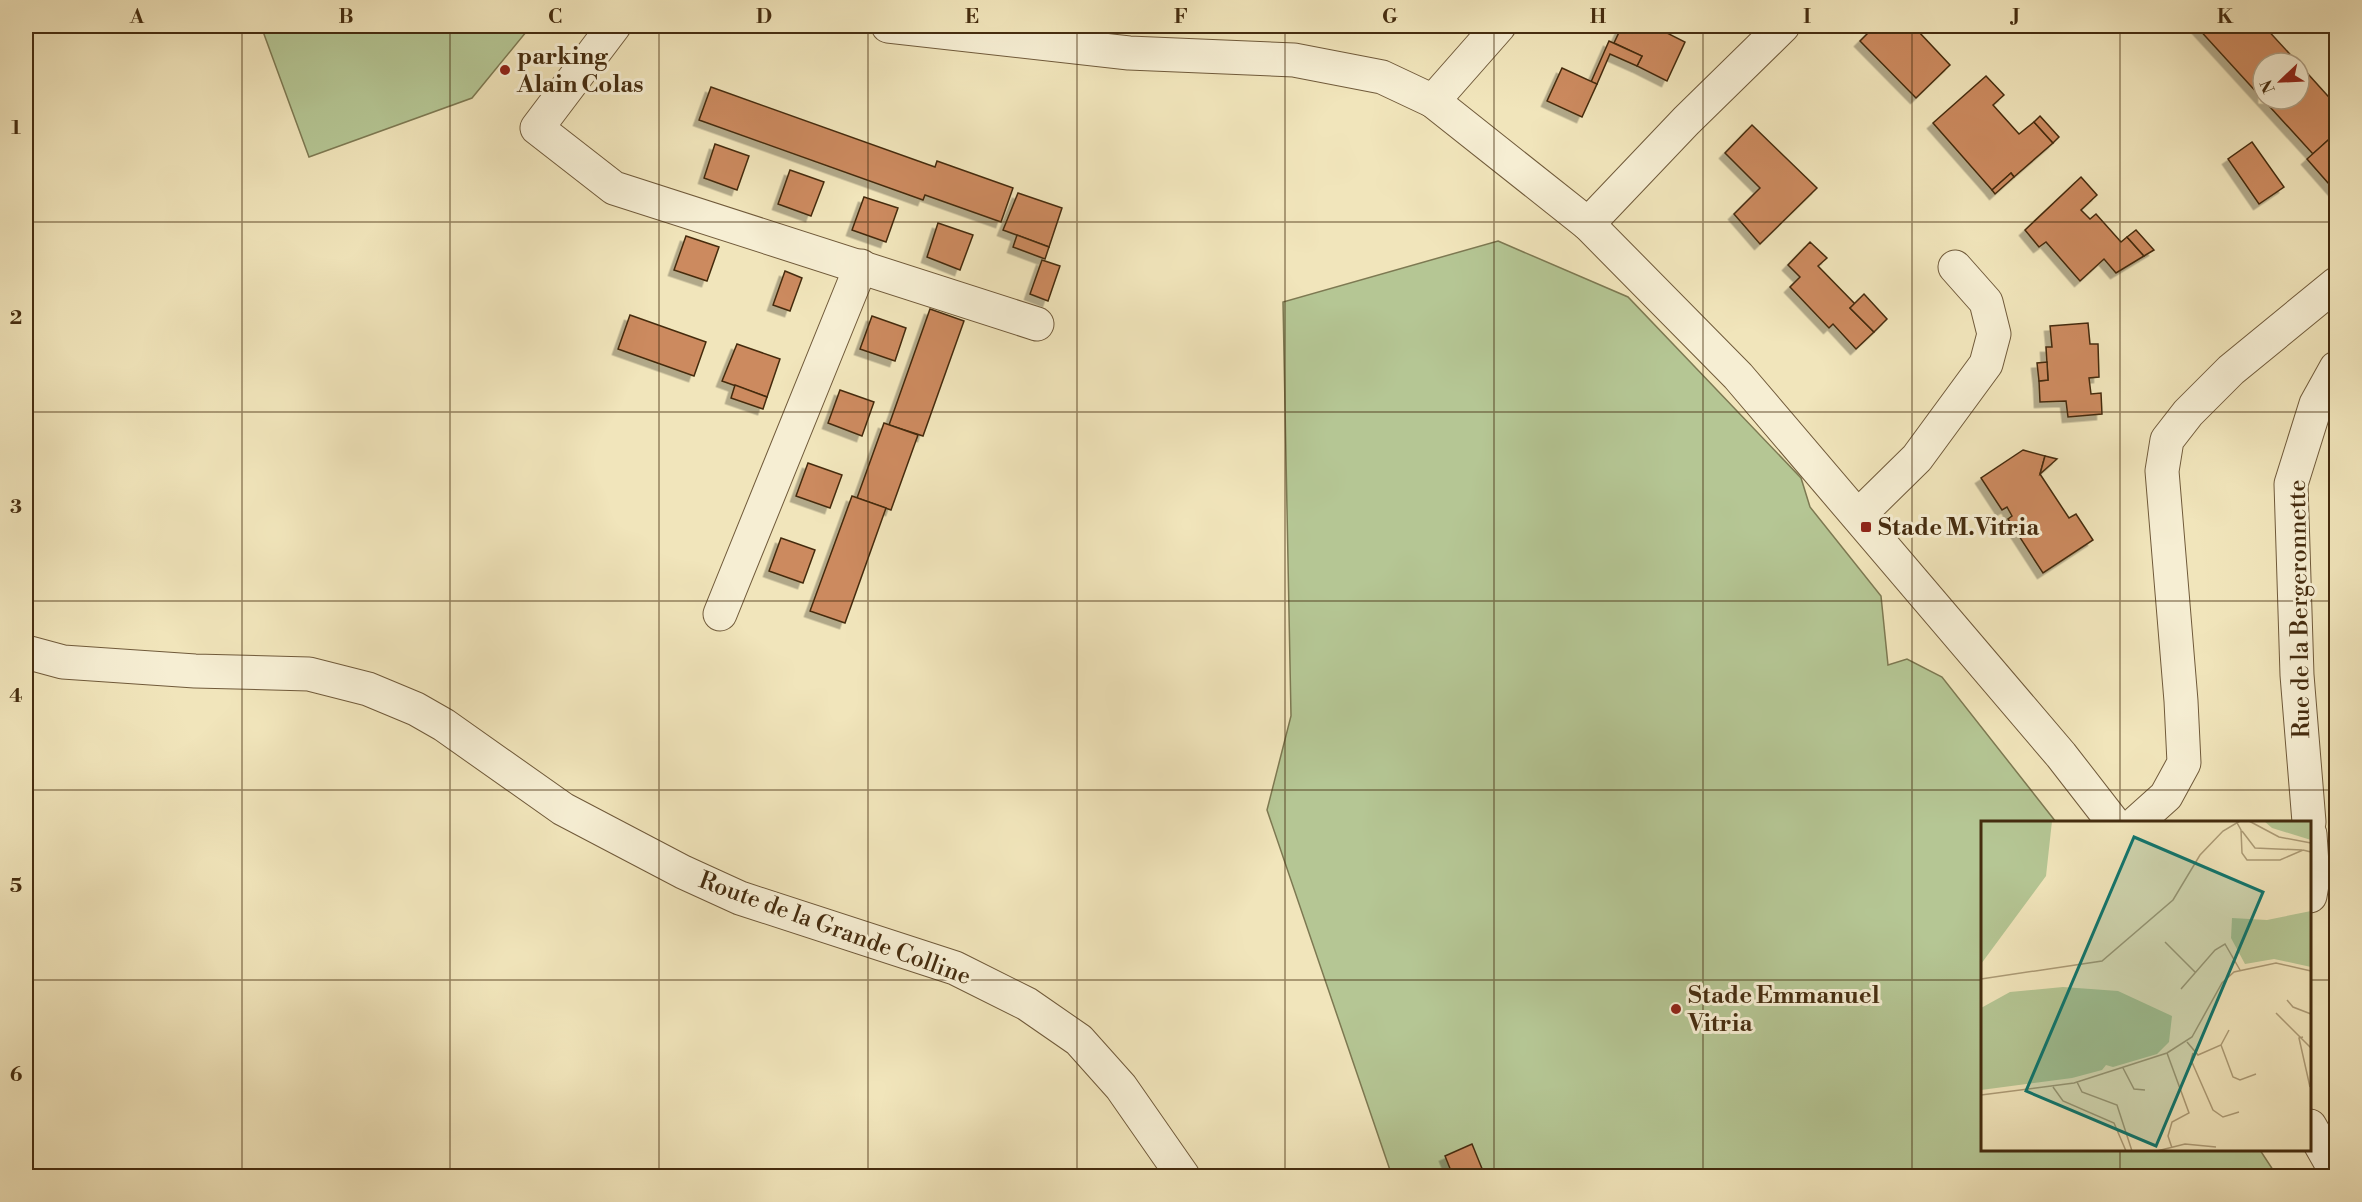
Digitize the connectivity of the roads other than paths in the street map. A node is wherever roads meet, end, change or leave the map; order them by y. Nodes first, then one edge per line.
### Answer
1 (614, 26) edge
2 (888, 26) edge
3 (1498, 26) edge
4 (1783, 26) edge
5 (1433, 101) junction
6 (1588, 224) junction
7 (861, 266) junction
8 (1955, 267) dead end
9 (2337, 284) edge
10 (1037, 324) dead end
11 (2337, 368) edge
12 (1858, 516) junction
13 (720, 614) dead end
14 (26, 652) edge
15 (2112, 821) edge
16 (2138, 821) edge
17 (2308, 821) edge
18 (2311, 849) edge
19 (2311, 890) edge
20 (2311, 1128) edge
21 (2337, 1172) edge
22 (1183, 1176) edge

1 - 7 street
2 - 5 street
3 - 5 street
4 - 6 street
5 - 6 street
6 - 12 street
7 - 10 street
7 - 13 street
8 - 12 street
9 - 16 street
11 - 17 street, Rue de la Bergeronnette
12 - 15 street
14 - 22 street, Route de la Grande Colline
18 - 19 street
20 - 21 street

